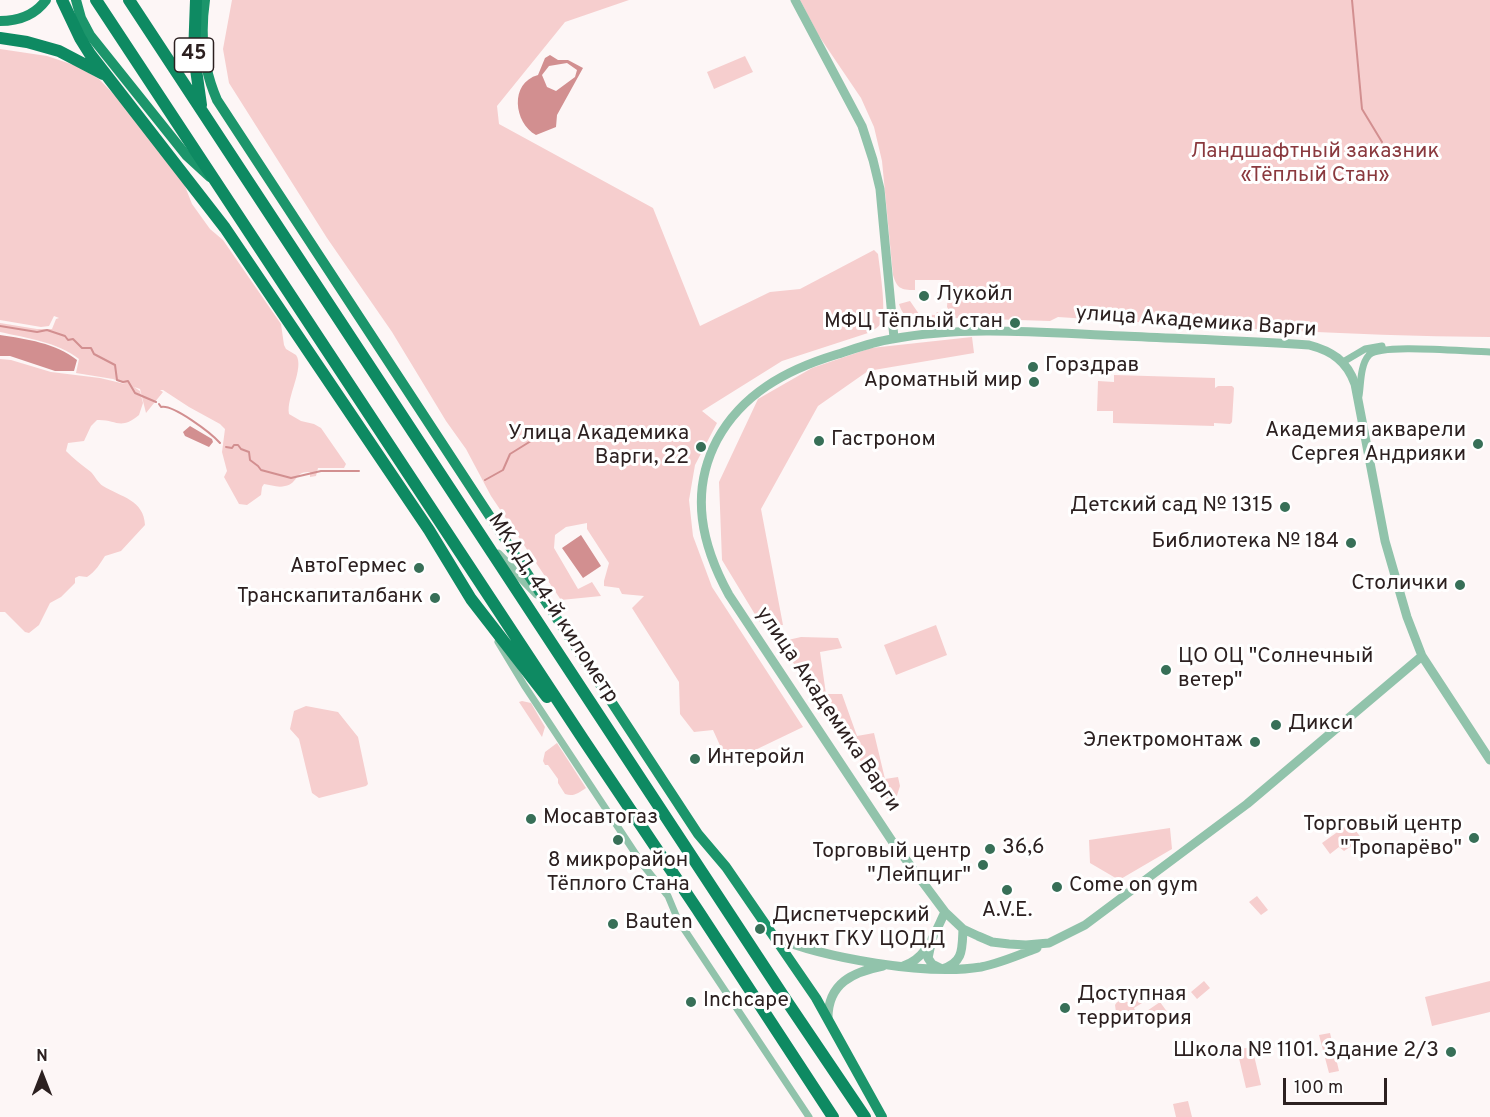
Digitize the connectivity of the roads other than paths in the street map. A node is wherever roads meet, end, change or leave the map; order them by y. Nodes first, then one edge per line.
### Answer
1 (46, 0) edge
2 (62, 0) edge
3 (76, 0) edge
4 (96, 0) edge
5 (129, 0) edge
6 (196, 0) edge
7 (205, 0) edge
8 (795, 0) edge
9 (0, 21) edge
10 (0, 38) edge
11 (109, 77) junction
12 (202, 110) junction
13 (221, 188) junction
14 (894, 338) junction
15 (1402, 349) junction
16 (1490, 352) edge
17 (1343, 362) junction
18 (1359, 400) junction
19 (483, 539) junction
20 (471, 598) junction
21 (549, 606) junction
22 (1422, 657) junction
23 (583, 740) junction
24 (1490, 760) edge
25 (945, 912) junction
26 (963, 929) junction
27 (774, 937) junction
28 (933, 937) junction
29 (1056, 940) junction
30 (901, 966) junction
31 (942, 969) junction
32 (828, 1018) junction
33 (809, 1117) edge
34 (833, 1117) edge
35 (865, 1117) edge
36 (882, 1117) edge

1 - 9 main road
2 - 11 highway
3 - 13 main road
4 - 13 highway
5 - 12 highway, МКАД, 44-й километр
6 - 12 highway, 45
7 - 21 main road
8 - 14 street
10 - 11 highway
11 - 20 highway
12 - 19 highway, МКАД, 44-й километр
13 - 23 highway
14 - 17 street, улица Академика Варги
14 - 25 street, улица Академика Варги
15 - 16 street
15 - 17 street
15 - 18 street
17 - 18 street
18 - 22 street
19 - 21 street
19 - 35 highway, МКАД, 44-й километр
20 - 23 highway
20 - 33 street
21 - 27 main road
22 - 24 street
22 - 29 street, улица Академика Варги
23 - 34 highway
25 - 26 street, улица Академика Варги
25 - 28 street
26 - 29 street, улица Академика Варги
26 - 31 street
27 - 30 street
27 - 32 main road
28 - 30 street
28 - 31 street
29 - 31 street
30 - 31 street
30 - 32 street
32 - 36 main road

